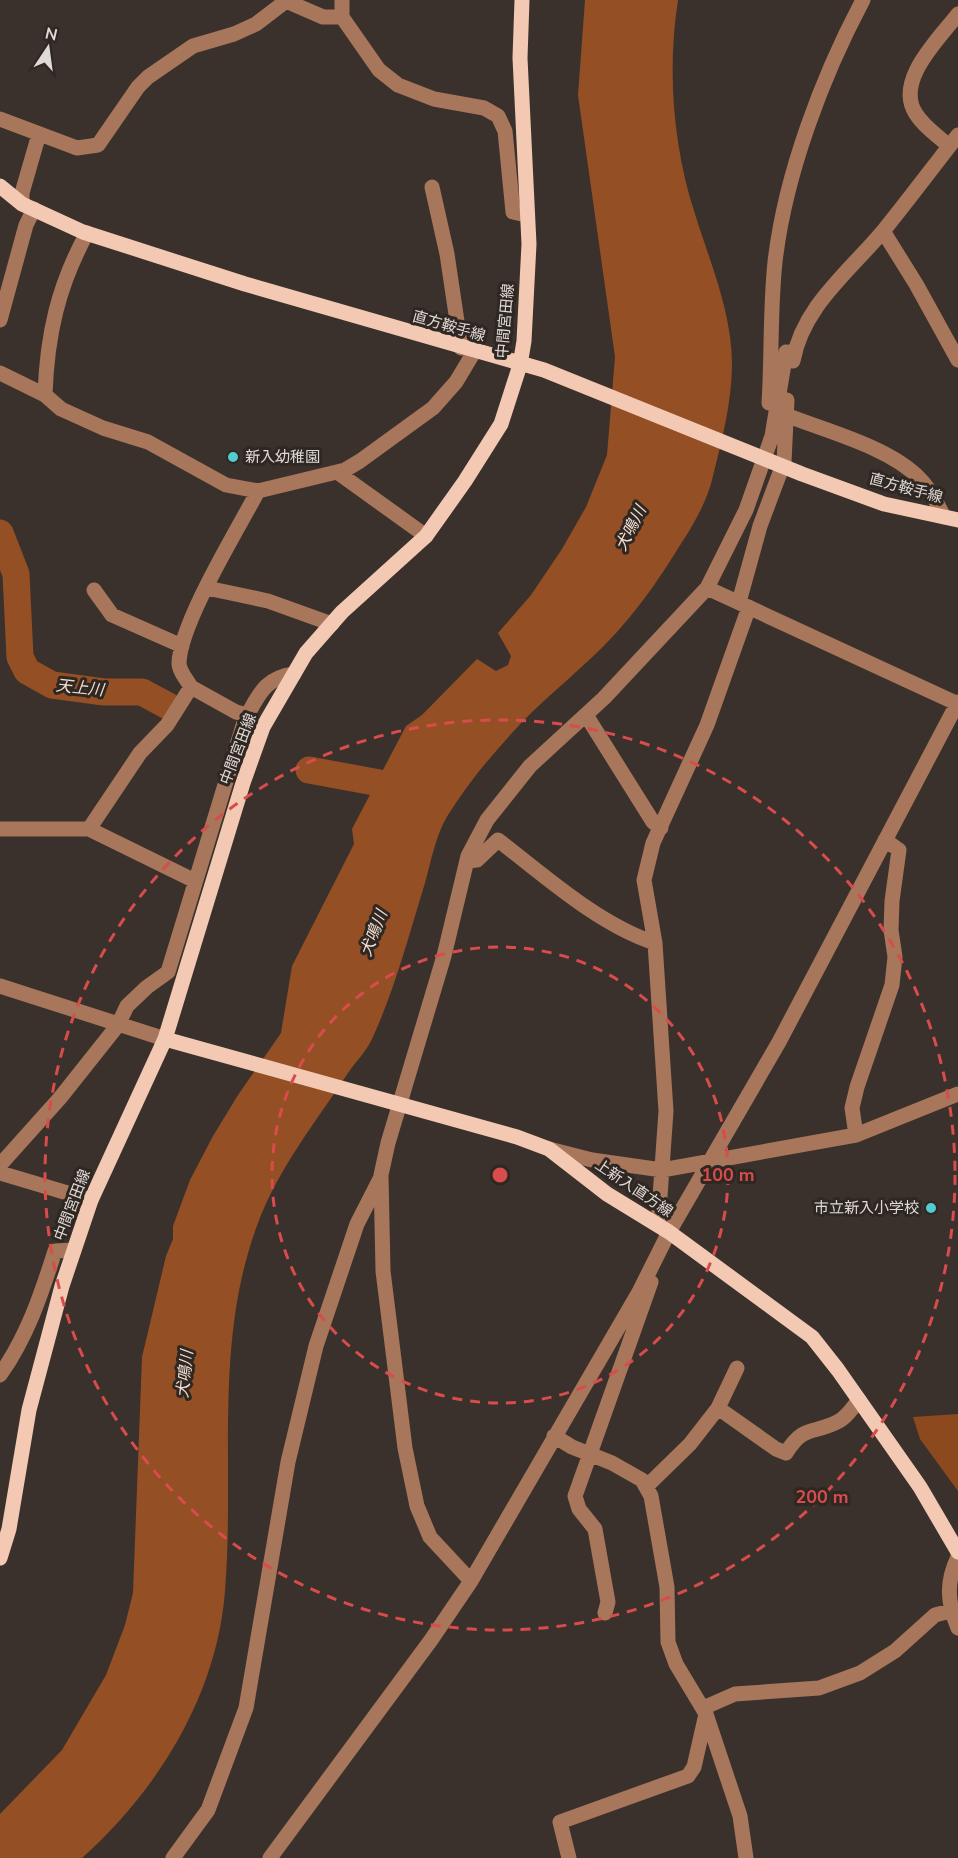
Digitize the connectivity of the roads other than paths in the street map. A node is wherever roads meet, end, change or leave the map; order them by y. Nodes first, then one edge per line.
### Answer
1 (285, 0) edge
2 (342, 0) edge
3 (522, 0) edge
4 (863, 0) edge
5 (958, 14) edge
6 (342, 16) junction
7 (0, 118) edge
8 (39, 134) junction
9 (954, 141) edge
10 (0, 186) edge
11 (432, 186) dead end
12 (28, 207) junction
13 (526, 215) junction
14 (883, 231) junction
15 (87, 233) junction
16 (0, 320) edge
17 (467, 350) junction
18 (794, 353) junction
19 (958, 360) edge
20 (520, 365) junction
21 (0, 373) edge
22 (45, 395) junction
23 (786, 415) junction
24 (764, 460) junction
25 (337, 472) junction
26 (258, 491) junction
27 (951, 518) edge
28 (426, 536) junction
29 (207, 588) junction
30 (708, 588) junction
31 (94, 590) dead end
32 (744, 604) junction
33 (332, 624) junction
34 (182, 646) junction
35 (294, 674) junction
36 (191, 687) junction
37 (958, 703) edge
38 (247, 715) junction
39 (586, 715) junction
40 (661, 828) junction
41 (0, 829) edge
42 (89, 830) junction
43 (885, 840) junction
44 (467, 861) junction
45 (195, 881) junction
46 (655, 944) junction
47 (0, 986) edge
48 (118, 1025) junction
49 (165, 1039) junction
50 (958, 1094) edge
51 (396, 1103) junction
52 (856, 1135) junction
53 (549, 1149) junction
54 (708, 1163) junction
55 (0, 1165) edge
56 (663, 1170) junction
57 (0, 1173) edge
58 (381, 1175) junction
59 (91, 1200) junction
60 (663, 1229) junction
61 (74, 1250) junction
62 (650, 1270) junction
63 (738, 1368) dead end
64 (0, 1375) edge
65 (859, 1400) junction
66 (718, 1407) junction
67 (554, 1436) junction
68 (588, 1453) junction
69 (646, 1487) junction
70 (958, 1552) edge
71 (958, 1557) edge
72 (0, 1558) edge
73 (471, 1581) junction
74 (950, 1611) junction
75 (605, 1613) dead end
76 (958, 1628) edge
77 (704, 1711) junction
78 (173, 1858) edge
79 (270, 1858) edge
80 (569, 1858) edge
81 (746, 1858) edge

1 - 6 street
1 - 8 street
2 - 6 street
3 - 13 main road, 中間宮田線
4 - 24 street
5 - 9 street
6 - 13 street
7 - 8 street
8 - 12 street
9 - 14 street
10 - 12 main road, 直方鞍手線
11 - 17 street
12 - 15 main road, 直方鞍手線
12 - 16 street
13 - 20 main road, 中間宮田線
14 - 18 street
14 - 19 street
15 - 17 main road, 直方鞍手線
15 - 22 street
17 - 20 main road, 直方鞍手線
17 - 25 street
18 - 23 street
18 - 24 street
20 - 24 main road, 直方鞍手線
20 - 28 main road, 中間宮田線
21 - 22 street
22 - 26 street
23 - 27 street
23 - 32 street
24 - 27 main road, 直方鞍手線
24 - 30 street
25 - 26 street
25 - 28 street
26 - 29 street
28 - 33 main road, 中間宮田線
29 - 33 street
29 - 34 street
30 - 32 street
30 - 39 street
31 - 34 street
32 - 37 street
32 - 40 street
33 - 35 main road, 中間宮田線
34 - 36 street
35 - 38 street
35 - 49 main road, 中間宮田線
36 - 38 street
36 - 42 street
37 - 43 street
38 - 45 street
39 - 40 street
39 - 44 street
40 - 46 street
41 - 42 street
42 - 45 street
43 - 52 street
43 - 54 street
44 - 46 street
44 - 51 street
45 - 48 street
46 - 56 street
47 - 48 street
48 - 49 street
48 - 55 street
49 - 51 main road, 上新入直方線
49 - 59 main road, 中間宮田線
50 - 52 street
51 - 53 main road, 上新入直方線
51 - 58 street
52 - 54 street
53 - 56 street
53 - 60 main road, 上新入直方線
54 - 56 street
54 - 60 street
56 - 60 street
57 - 59 street
58 - 73 street
58 - 78 street
59 - 61 main road, 中間宮田線
60 - 62 street
60 - 65 main road, 上新入直方線
61 - 64 street
61 - 72 main road, 中間宮田線
62 - 67 street
62 - 68 street
63 - 66 street
65 - 66 street
65 - 70 main road, 上新入直方線
66 - 69 street
67 - 68 street
67 - 73 street
68 - 69 street
68 - 75 street
69 - 77 street
71 - 74 street
73 - 79 street
74 - 76 street
74 - 77 street
77 - 80 street
77 - 81 street

